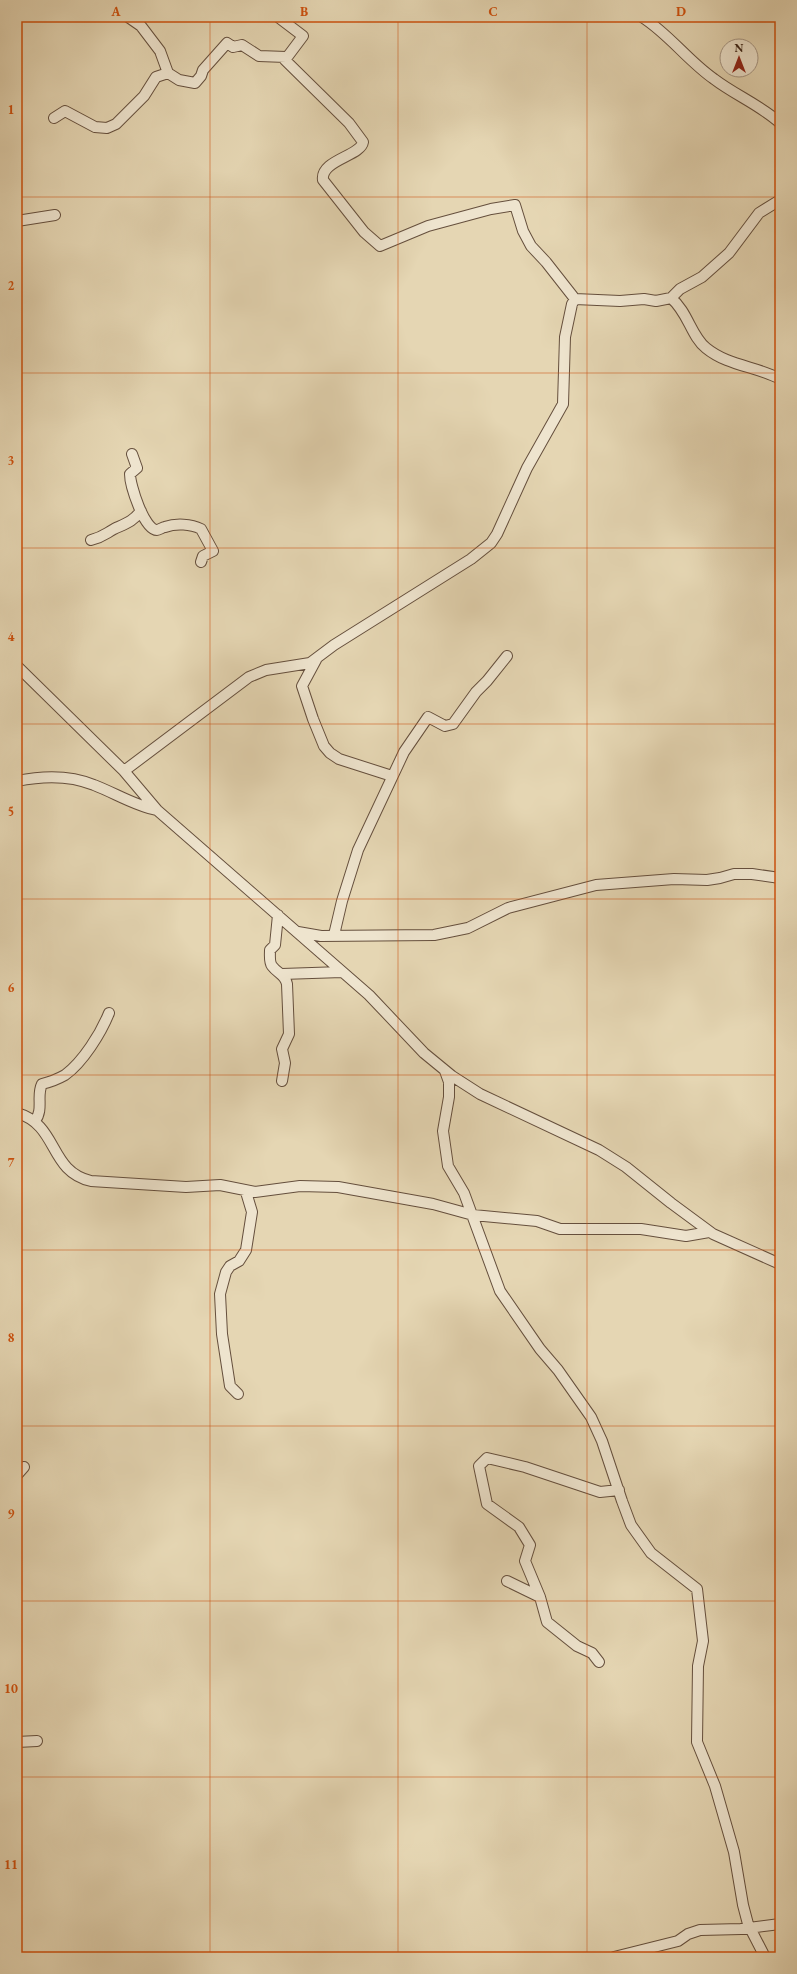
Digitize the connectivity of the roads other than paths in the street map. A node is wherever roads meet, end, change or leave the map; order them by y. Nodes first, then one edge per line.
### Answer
1 (128, 17) edge
2 (278, 17) edge
3 (642, 17) edge
4 (141, 20) edge
5 (286, 57) junction
6 (168, 73) junction
7 (54, 118) dead end
8 (780, 123) edge
9 (780, 200) edge
10 (55, 215) dead end
11 (17, 221) edge
12 (575, 298) junction
13 (670, 298) junction
14 (780, 379) edge
15 (132, 454) dead end
16 (141, 511) junction
17 (91, 540) dead end
18 (201, 562) dead end
19 (507, 656) dead end
20 (318, 657) junction
21 (17, 666) edge
22 (293, 666) junction
23 (304, 683) junction
24 (124, 772) junction
25 (392, 776) junction
26 (17, 782) edge
27 (157, 810) junction
28 (780, 878) edge
29 (278, 915) junction
30 (298, 932) junction
31 (332, 935) junction
32 (325, 956) junction
33 (342, 972) junction
34 (282, 974) junction
35 (110, 1014) dead end
36 (445, 1071) junction
37 (282, 1081) dead end
38 (17, 1112) edge
39 (36, 1121) junction
40 (246, 1192) junction
41 (473, 1215) junction
42 (709, 1232) junction
43 (780, 1264) edge
44 (238, 1394) dead end
45 (619, 1490) junction
46 (507, 1581) dead end
47 (540, 1597) junction
48 (599, 1662) dead end
49 (37, 1741) dead end
50 (17, 1742) edge
51 (780, 1924) edge
52 (750, 1927) junction
53 (614, 1957) edge
54 (765, 1957) edge

1 - 4 street
2 - 5 street
3 - 8 street
4 - 6 street
5 - 6 street
5 - 12 street
6 - 7 street
9 - 13 street
10 - 11 street
12 - 13 street
12 - 20 street
13 - 14 street
15 - 16 street
16 - 17 street
16 - 18 street
19 - 25 street
20 - 22 street
20 - 23 street
21 - 24 street
22 - 23 street
22 - 24 street
23 - 25 street
24 - 27 street
25 - 31 street
26 - 27 street
27 - 29 street
28 - 31 street
29 - 30 street
29 - 34 street
30 - 31 street
30 - 32 street
31 - 32 street
32 - 33 street
33 - 34 street
33 - 36 street
34 - 37 street
35 - 39 street
36 - 41 street
36 - 42 street
38 - 39 street
39 - 40 street
40 - 41 street
40 - 44 street
41 - 42 street
41 - 45 street
42 - 43 street
45 - 47 street
45 - 52 street
46 - 47 street
47 - 48 street
49 - 50 street
51 - 52 street
52 - 53 street
52 - 54 street

